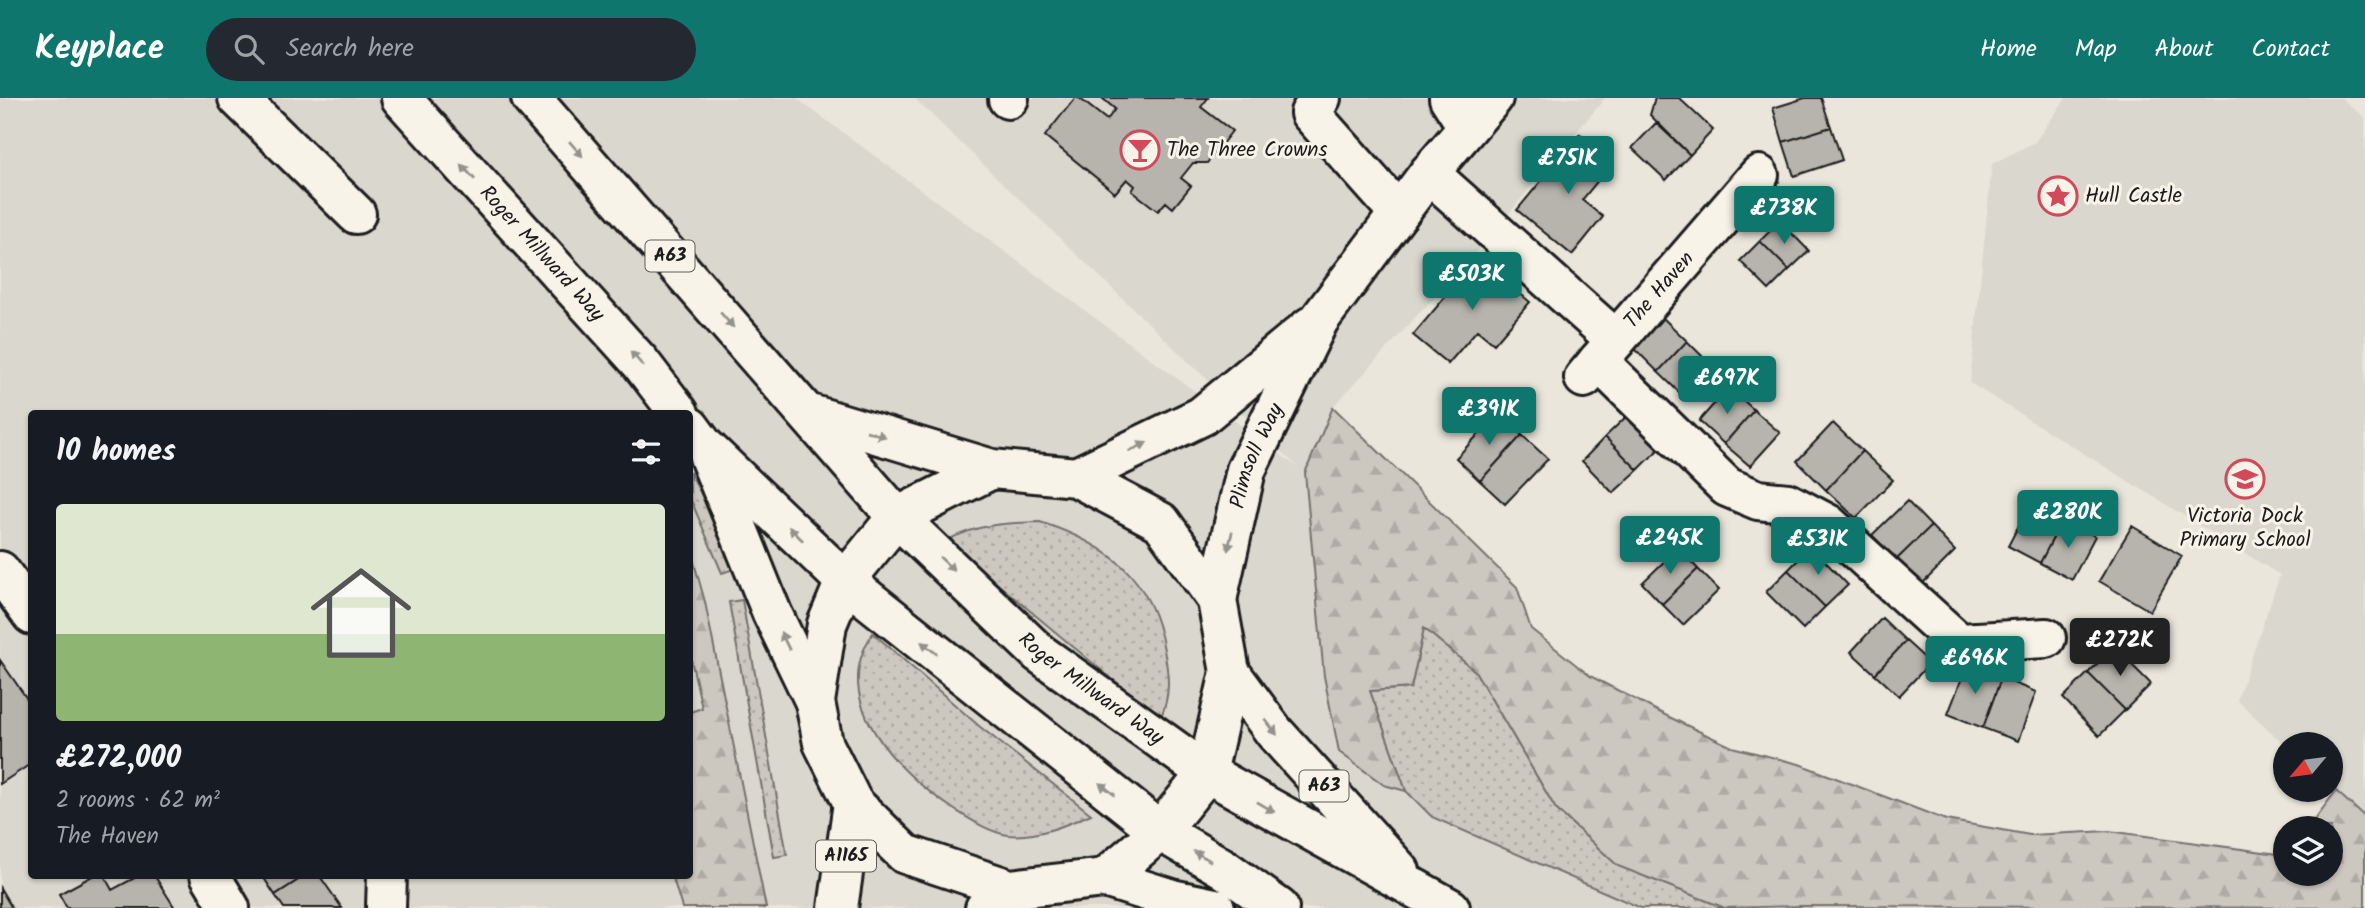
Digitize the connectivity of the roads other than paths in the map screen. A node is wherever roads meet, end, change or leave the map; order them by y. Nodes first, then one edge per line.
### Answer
1 (237, 98) edge
2 (401, 98) edge
3 (531, 98) edge
4 (1321, 98) edge
5 (1493, 98) edge
6 (1458, 112) edge
7 (1429, 173) junction
8 (1759, 175) dead end
9 (1399, 213) junction
10 (356, 214) dead end
11 (1319, 320) junction
12 (1599, 359) junction
13 (677, 410) edge
14 (810, 414) junction
15 (697, 436) edge
16 (992, 469) junction
17 (1076, 477) junction
18 (897, 517) junction
19 (0, 571) edge
20 (845, 581) junction
21 (1217, 600) junction
22 (28, 610) edge
23 (2046, 638) dead end
24 (1230, 672) junction
25 (815, 702) junction
26 (1207, 773) junction
27 (853, 803) junction
28 (1160, 831) junction
29 (1105, 878) junction
30 (212, 879) edge
31 (387, 879) edge
32 (998, 899) edge
33 (1436, 902) edge
34 (230, 908) edge
35 (386, 908) edge
36 (838, 908) edge
37 (1215, 908) edge
38 (1279, 908) edge

1 - 10 main road
13 -> 2 main road, Roger Millward Way
3 -> 14 main road, Roger Millward Way / A63
4 - 9 main road
5 - 6 main road, Plimsoll Way
6 - 7 main road, Plimsoll Way
7 - 9 main road, Plimsoll Way
7 - 12 main road, The Haven
8 - 12 main road, The Haven
9 - 11 main road, Plimsoll Way
17 -> 11 main road, Plimsoll Way
11 -> 21 main road, Plimsoll Way
12 - 23 main road, The Haven
14 -> 16 main road
14 - 18 main road, Roger Millward Way / A63
20 -> 15 main road
25 -> 15 main road
16 - 17 main road
16 - 18 main road
17 - 21 main road
18 - 20 main road
18 -> 26 main road, Roger Millward Way / A63
19 - 22 main road
20 - 25 main road
28 -> 20 main road
21 - 24 main road
24 - 26 main road
24 -> 33 main road, Roger Millward Way / A63
25 - 27 main road
26 - 28 main road
26 -> 33 main road, Roger Millward Way / A63
27 - 32 main road
27 - 36 main road, A1165
28 - 29 main road
38 -> 28 main road
29 - 32 main road
29 - 37 main road
30 - 34 main road
31 - 35 main road

